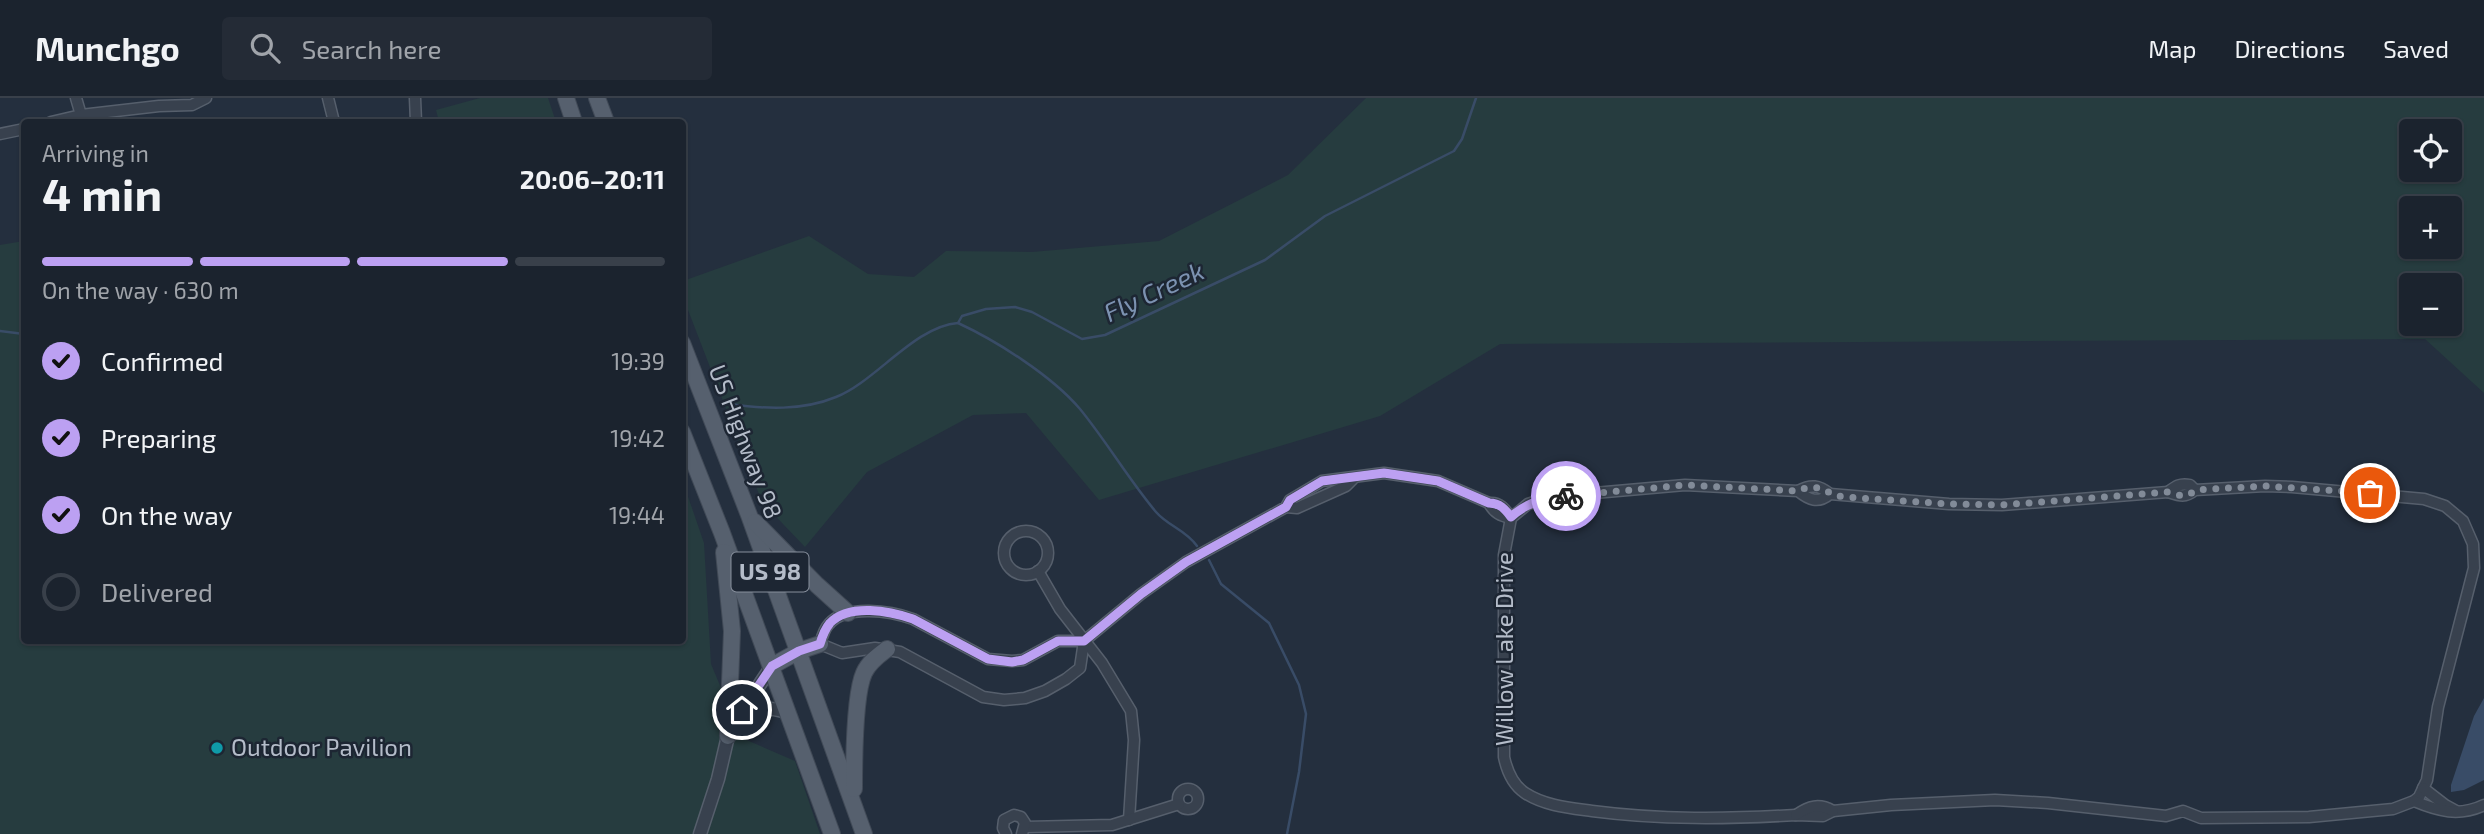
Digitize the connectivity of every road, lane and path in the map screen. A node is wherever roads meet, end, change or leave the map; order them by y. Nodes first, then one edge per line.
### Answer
1 (76, 98) edge
2 (206, 98) edge
3 (328, 98) edge
4 (415, 98) edge
5 (585, 98) edge
6 (597, 98) edge
7 (567, 100) edge
8 (81, 116) junction
9 (66, 119) edge
10 (333, 119) edge
11 (416, 119) edge
12 (573, 119) edge
13 (605, 119) edge
14 (21, 130) edge
15 (0, 134) edge
16 (686, 353) edge
17 (686, 442) edge
18 (749, 515) junction
19 (1511, 517) junction
20 (722, 533) junction
21 (1038, 571) junction
22 (848, 613) junction
23 (1084, 641) junction
24 (820, 644) junction
25 (887, 649) junction
26 (799, 651) junction
27 (772, 666) junction
28 (742, 710) junction
29 (787, 712) junction
30 (728, 736) junction
31 (2423, 788) junction
32 (2414, 801) junction
33 (853, 802) junction
34 (1179, 804) dead end
35 (2484, 806) edge
36 (2459, 812) junction
37 (1129, 820) junction
38 (1024, 830) edge
39 (700, 834) edge
40 (832, 834) edge
41 (864, 834) edge
42 (1006, 834) edge

1 - 8 street
2 - 8 street
3 - 10 street
4 - 11 street
5 - 7 main road
6 - 13 main road
7 - 12 main road
8 - 9 street
14 - 15 street
16 - 18 main road, US Highway 98 / US 98
17 - 20 main road, US 98
18 - 22 main road
18 - 26 main road, US Highway 98 / US 98
19 - 23 street
19 - 31 street, Willow Lake Drive
19 - 32 street, Willow Lake Drive
20 - 27 main road, US 98
20 - 30 main road
21 - 21 street
21 - 23 street
22 - 23 street
22 - 24 street
23 - 25 street
23 - 37 street
24 - 25 street
24 - 26 main road
25 - 33 main road
26 - 27 main road
26 - 33 main road, US Highway 98 / US 98
27 - 28 street
27 - 29 main road, US 98
28 - 29 street
28 - 30 street
29 - 40 main road, US 98
30 - 39 street
31 - 32 street, Willow Lake Drive
31 - 36 street
32 - 36 street
33 - 41 main road, US Highway 98 / US 98
34 - 37 street
35 - 36 street
37 - 38 street
38 - 42 street

